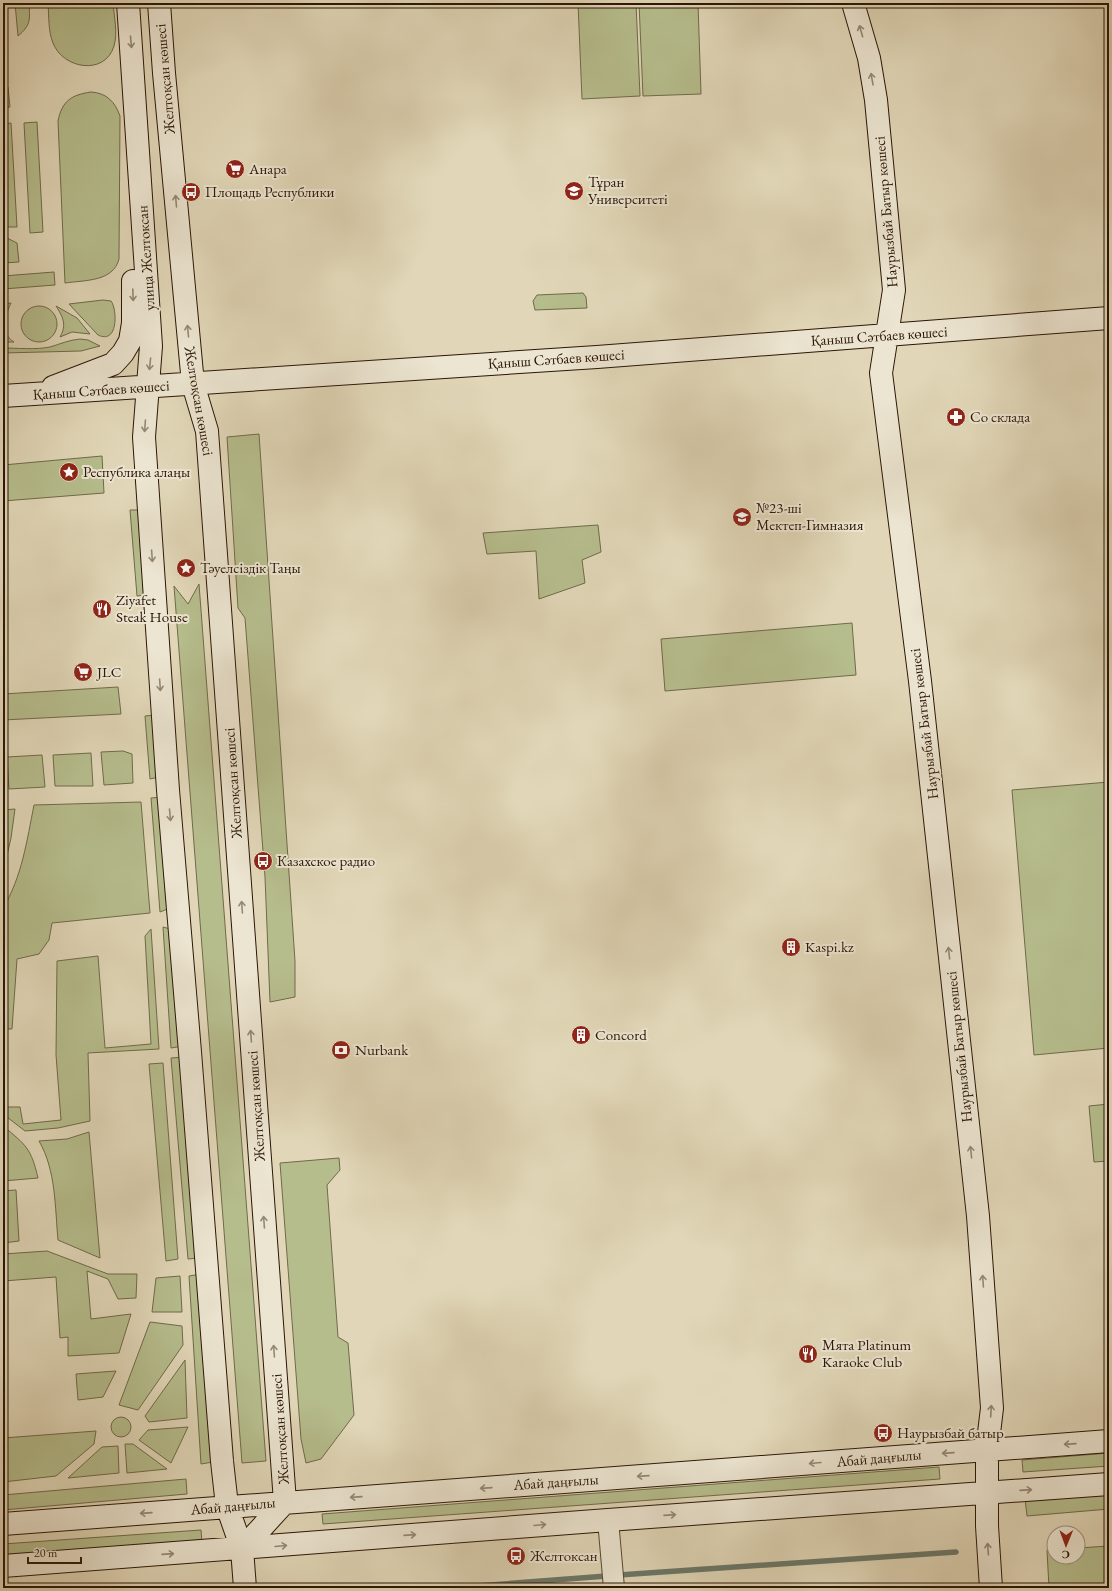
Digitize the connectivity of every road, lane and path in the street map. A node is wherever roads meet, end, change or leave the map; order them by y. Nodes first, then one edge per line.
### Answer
1 (128, 3) edge
2 (159, 3) edge
3 (852, 3) edge
4 (164, 73) junction
5 (133, 74) junction
6 (138, 130) junction
7 (1109, 318) edge
8 (887, 335) junction
9 (193, 384) junction
10 (147, 387) junction
11 (34, 395) junction
12 (3, 396) edge
13 (1109, 1441) edge
14 (987, 1450) junction
15 (1109, 1484) edge
16 (987, 1493) junction
17 (285, 1502) junction
18 (227, 1506) junction
19 (608, 1520) junction
20 (3, 1524) edge
21 (242, 1549) junction
22 (3, 1566) edge
23 (246, 1588) edge
24 (614, 1588) edge
25 (991, 1588) edge

1 -> 5 main road, Желтоқсан көшесі
2 - 4 main road, Желтоқсан көшесі
8 -> 3 main road, Наурызбай Батыр көшесі
4 - 5 main road
9 -> 4 main road, Желтоқсан көшесі
5 - 6 main road, Желтоқсан көшесі
6 -> 10 main road, улица Желтоксан
6 -> 11 main road
7 - 8 main road, Қаныш Сәтбаев көшесі
8 - 9 main road, Қаныш Сәтбаев көшесі
14 -> 8 main road, Наурызбай Батыр көшесі
9 - 10 main road, Қаныш Сәтбаев көшесі
17 -> 9 main road, Желтоқсан көшесі
10 - 11 main road, Қаныш Сәтбаев көшесі
10 -> 18 main road
11 - 12 main road, Қаныш Сәтбаев көшесі
13 -> 14 main road, Абай даңғылы
14 - 16 main road
14 -> 17 main road, Абай даңғылы
16 -> 15 main road
19 -> 16 main road
25 -> 16 main road
17 - 18 main road, Абай даңғылы
17 - 21 main road, Желтоқсан көшесі
18 -> 20 main road, Абай даңғылы
18 - 21 main road
21 -> 19 main road
19 - 24 street
22 -> 21 main road
21 - 23 main road

